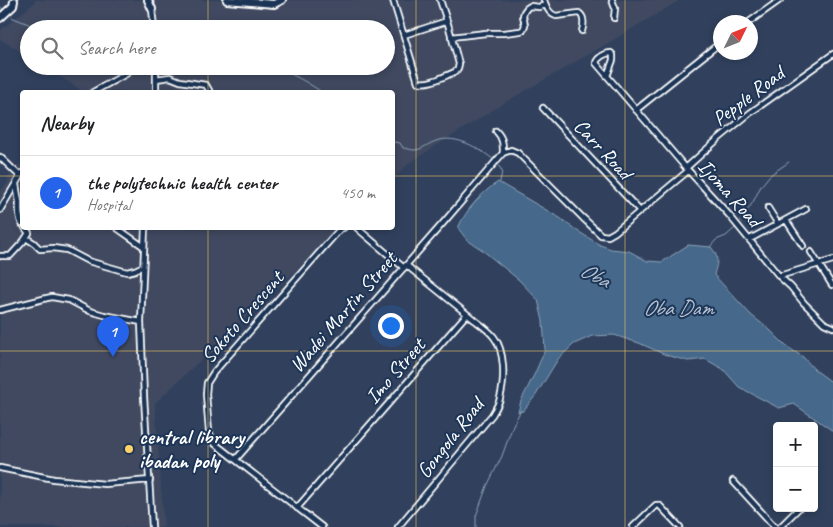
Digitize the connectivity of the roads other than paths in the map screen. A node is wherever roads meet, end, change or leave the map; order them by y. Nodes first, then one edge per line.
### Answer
1 (14, 0) edge
2 (148, 0) edge
3 (155, 0) edge
4 (227, 0) edge
5 (282, 0) edge
6 (393, 0) edge
7 (440, 0) edge
8 (612, 0) edge
9 (780, 0) edge
10 (545, 2) edge
11 (152, 9) junction
12 (758, 16) edge
13 (0, 18) edge
14 (614, 18) dead end
15 (153, 20) edge
16 (447, 21) junction
17 (582, 31) dead end
18 (404, 35) junction
19 (451, 37) junction
20 (713, 49) edge
21 (833, 54) edge
22 (124, 75) edge
23 (156, 75) edge
24 (608, 76) junction
25 (156, 79) junction
26 (97, 90) edge
27 (156, 90) edge
28 (209, 90) edge
29 (543, 108) dead end
30 (636, 110) junction
31 (496, 131) dead end
32 (503, 154) junction
33 (0, 157) edge
34 (687, 170) junction
35 (20, 174) edge
36 (20, 177) edge
37 (16, 184) junction
38 (20, 198) edge
39 (768, 208) dead end
40 (806, 209) dead end
41 (0, 210) edge
42 (640, 211) junction
43 (786, 220) junction
44 (20, 221) edge
45 (778, 224) junction
46 (27, 230) edge
47 (120, 230) edge
48 (145, 230) edge
49 (339, 230) edge
50 (359, 230) edge
51 (130, 237) junction
52 (26, 238) junction
53 (750, 239) junction
54 (143, 240) junction
55 (803, 246) dead end
56 (144, 248) junction
57 (810, 252) dead end
58 (0, 256) edge
59 (833, 260) edge
60 (819, 264) junction
61 (143, 266) junction
62 (405, 266) junction
63 (779, 276) junction
64 (832, 285) edge
65 (0, 310) edge
66 (467, 314) junction
67 (141, 322) junction
68 (833, 328) edge
69 (236, 459) junction
70 (0, 468) edge
71 (150, 480) junction
72 (733, 481) dead end
73 (297, 508) junction
74 (795, 512) edge
75 (152, 527) edge
76 (322, 527) edge
77 (398, 527) edge
78 (634, 527) edge
79 (680, 527) edge
80 (775, 527) edge
81 (780, 527) edge

1 - 13 street
2 - 11 street
3 - 11 street
4 - 5 street
6 - 18 street
7 - 16 street
8 - 14 street
9 - 12 street
10 - 17 street
10 - 19 street
11 - 15 street
16 - 18 street
16 - 19 street
18 - 19 street
20 - 30 street
21 - 34 street, Pepple Road
22 - 26 street
23 - 25 street
24 - 24 street, Ijoma Road
24 - 30 street, Ijoma Road
25 - 27 street
25 - 28 street
29 - 42 street, Carr Road
30 - 34 street, Ijoma Road
31 - 32 street
32 - 42 street, Pepple Road
32 - 62 street, Wadei Martin Street
33 - 35 street
34 - 42 street, Pepple Road
34 - 53 street, Ijoma Road
36 - 37 street
37 - 38 street
37 - 41 street
38 - 44 street
39 - 45 street
40 - 43 street
43 - 45 street
43 - 55 street
45 - 53 street
46 - 52 street
47 - 51 street
48 - 54 street
49 - 69 street, Sokoto Crescent
50 - 62 street
51 - 54 street
51 - 56 street
52 - 58 street
52 - 61 street
53 - 63 street, Ijoma Road
54 - 56 street
56 - 61 street
57 - 60 street
59 - 60 street
60 - 63 street
60 - 64 street
61 - 67 street
62 - 66 street
62 - 69 street, Wadei Martin Street
63 - 68 street, Ijoma Road
65 - 67 street
66 - 73 street, Imo Street
66 - 77 street, Gongola Road
67 - 71 street
69 - 73 street
70 - 71 street
71 - 75 street
72 - 80 street
73 - 76 street
74 - 81 street
78 - 79 street

